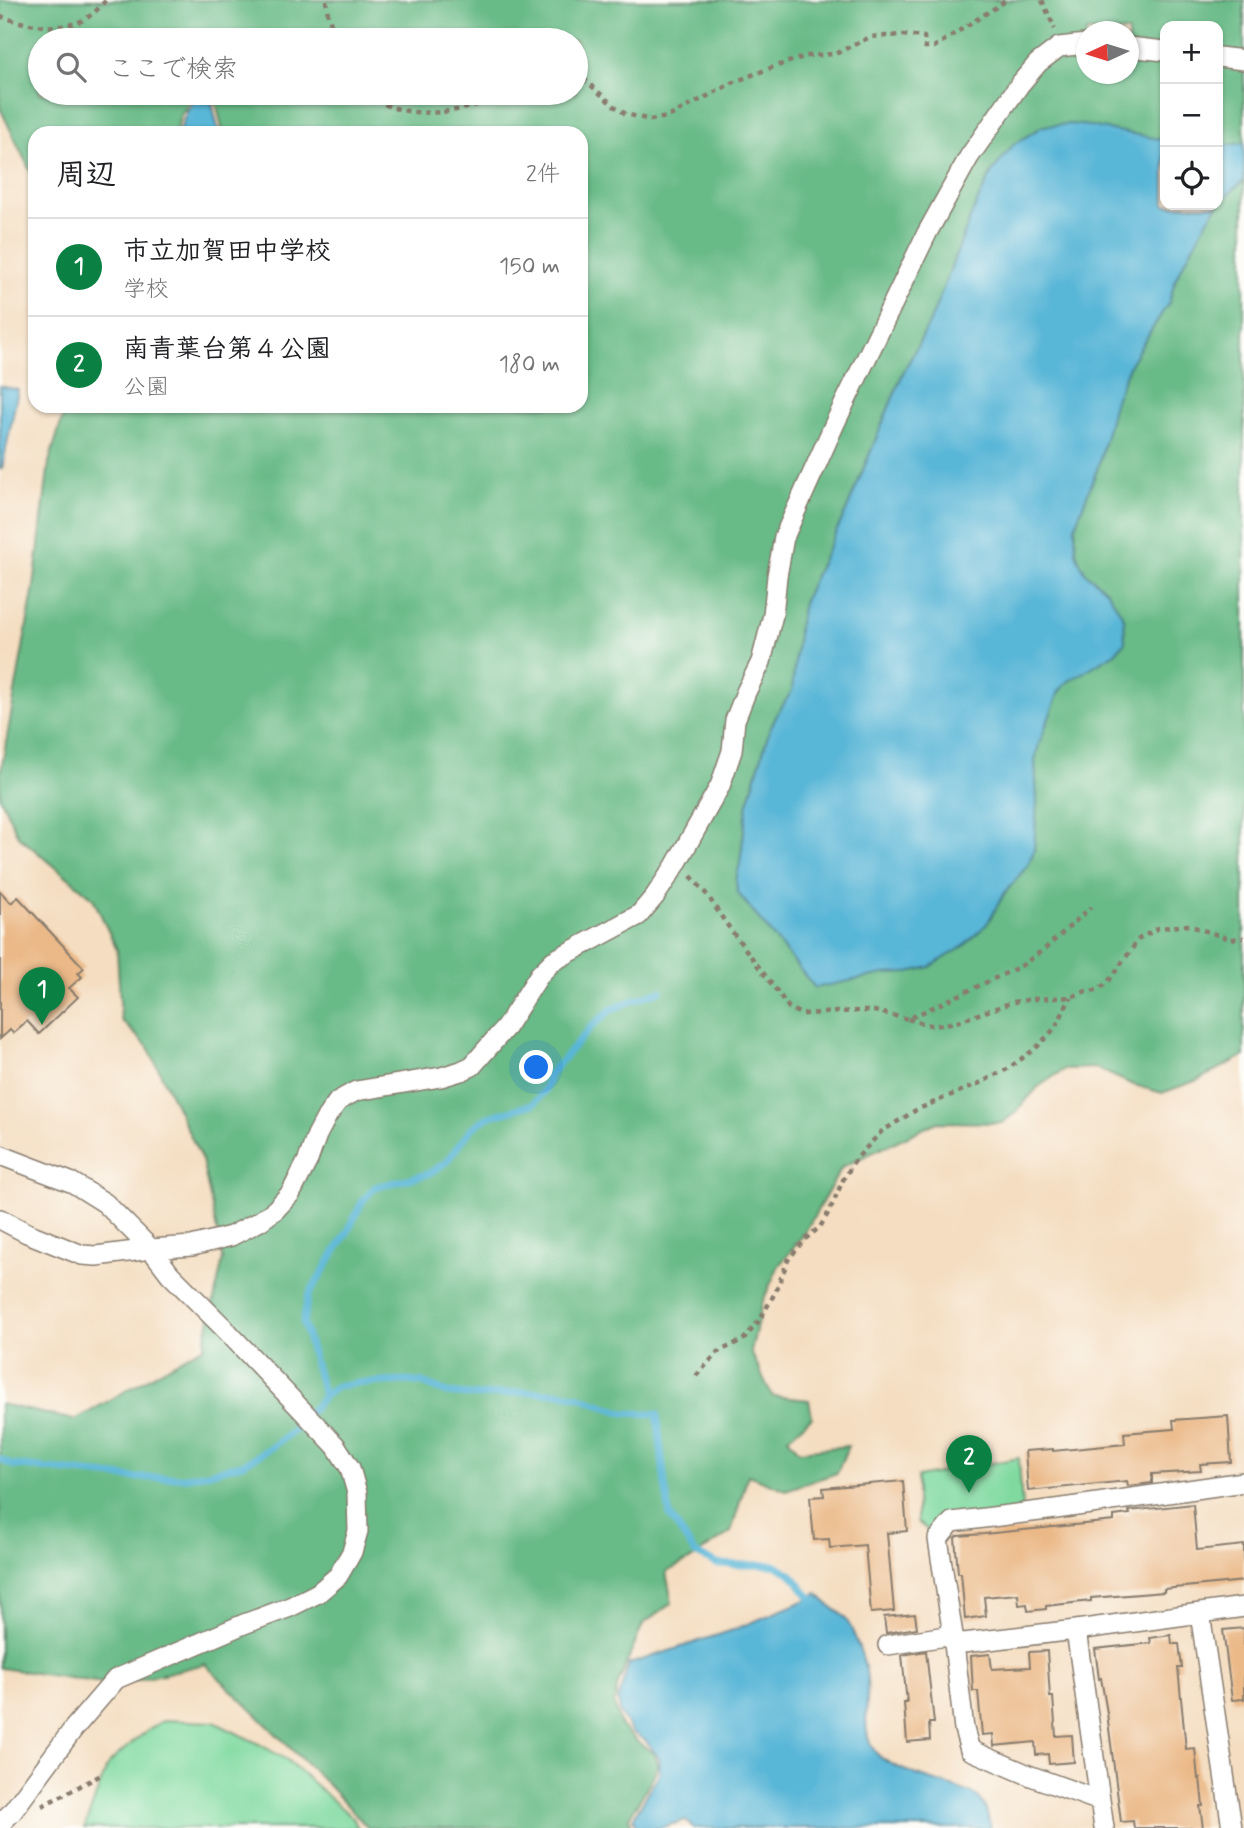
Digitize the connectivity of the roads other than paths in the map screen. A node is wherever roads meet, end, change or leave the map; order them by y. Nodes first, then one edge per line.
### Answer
1 (1076, 45) edge
2 (1139, 48) edge
3 (1160, 50) edge
4 (1223, 58) edge
5 (1244, 60) edge
6 (0, 1155) edge
7 (0, 1219) edge
8 (151, 1249) junction
9 (1244, 1482) edge
10 (1244, 1607) edge
11 (1200, 1614) junction
12 (1076, 1630) junction
13 (953, 1639) junction
14 (888, 1645) dead end
15 (1100, 1801) junction
16 (6, 1818) edge
17 (1104, 1828) edge
18 (1232, 1828) edge

1 - 8 street
2 - 3 street
4 - 5 street
6 - 8 street
7 - 8 street
8 - 16 street
9 - 13 street
10 - 11 street
11 - 12 street
11 - 18 street
12 - 13 street
12 - 15 street
13 - 14 street
13 - 15 street
15 - 17 street

